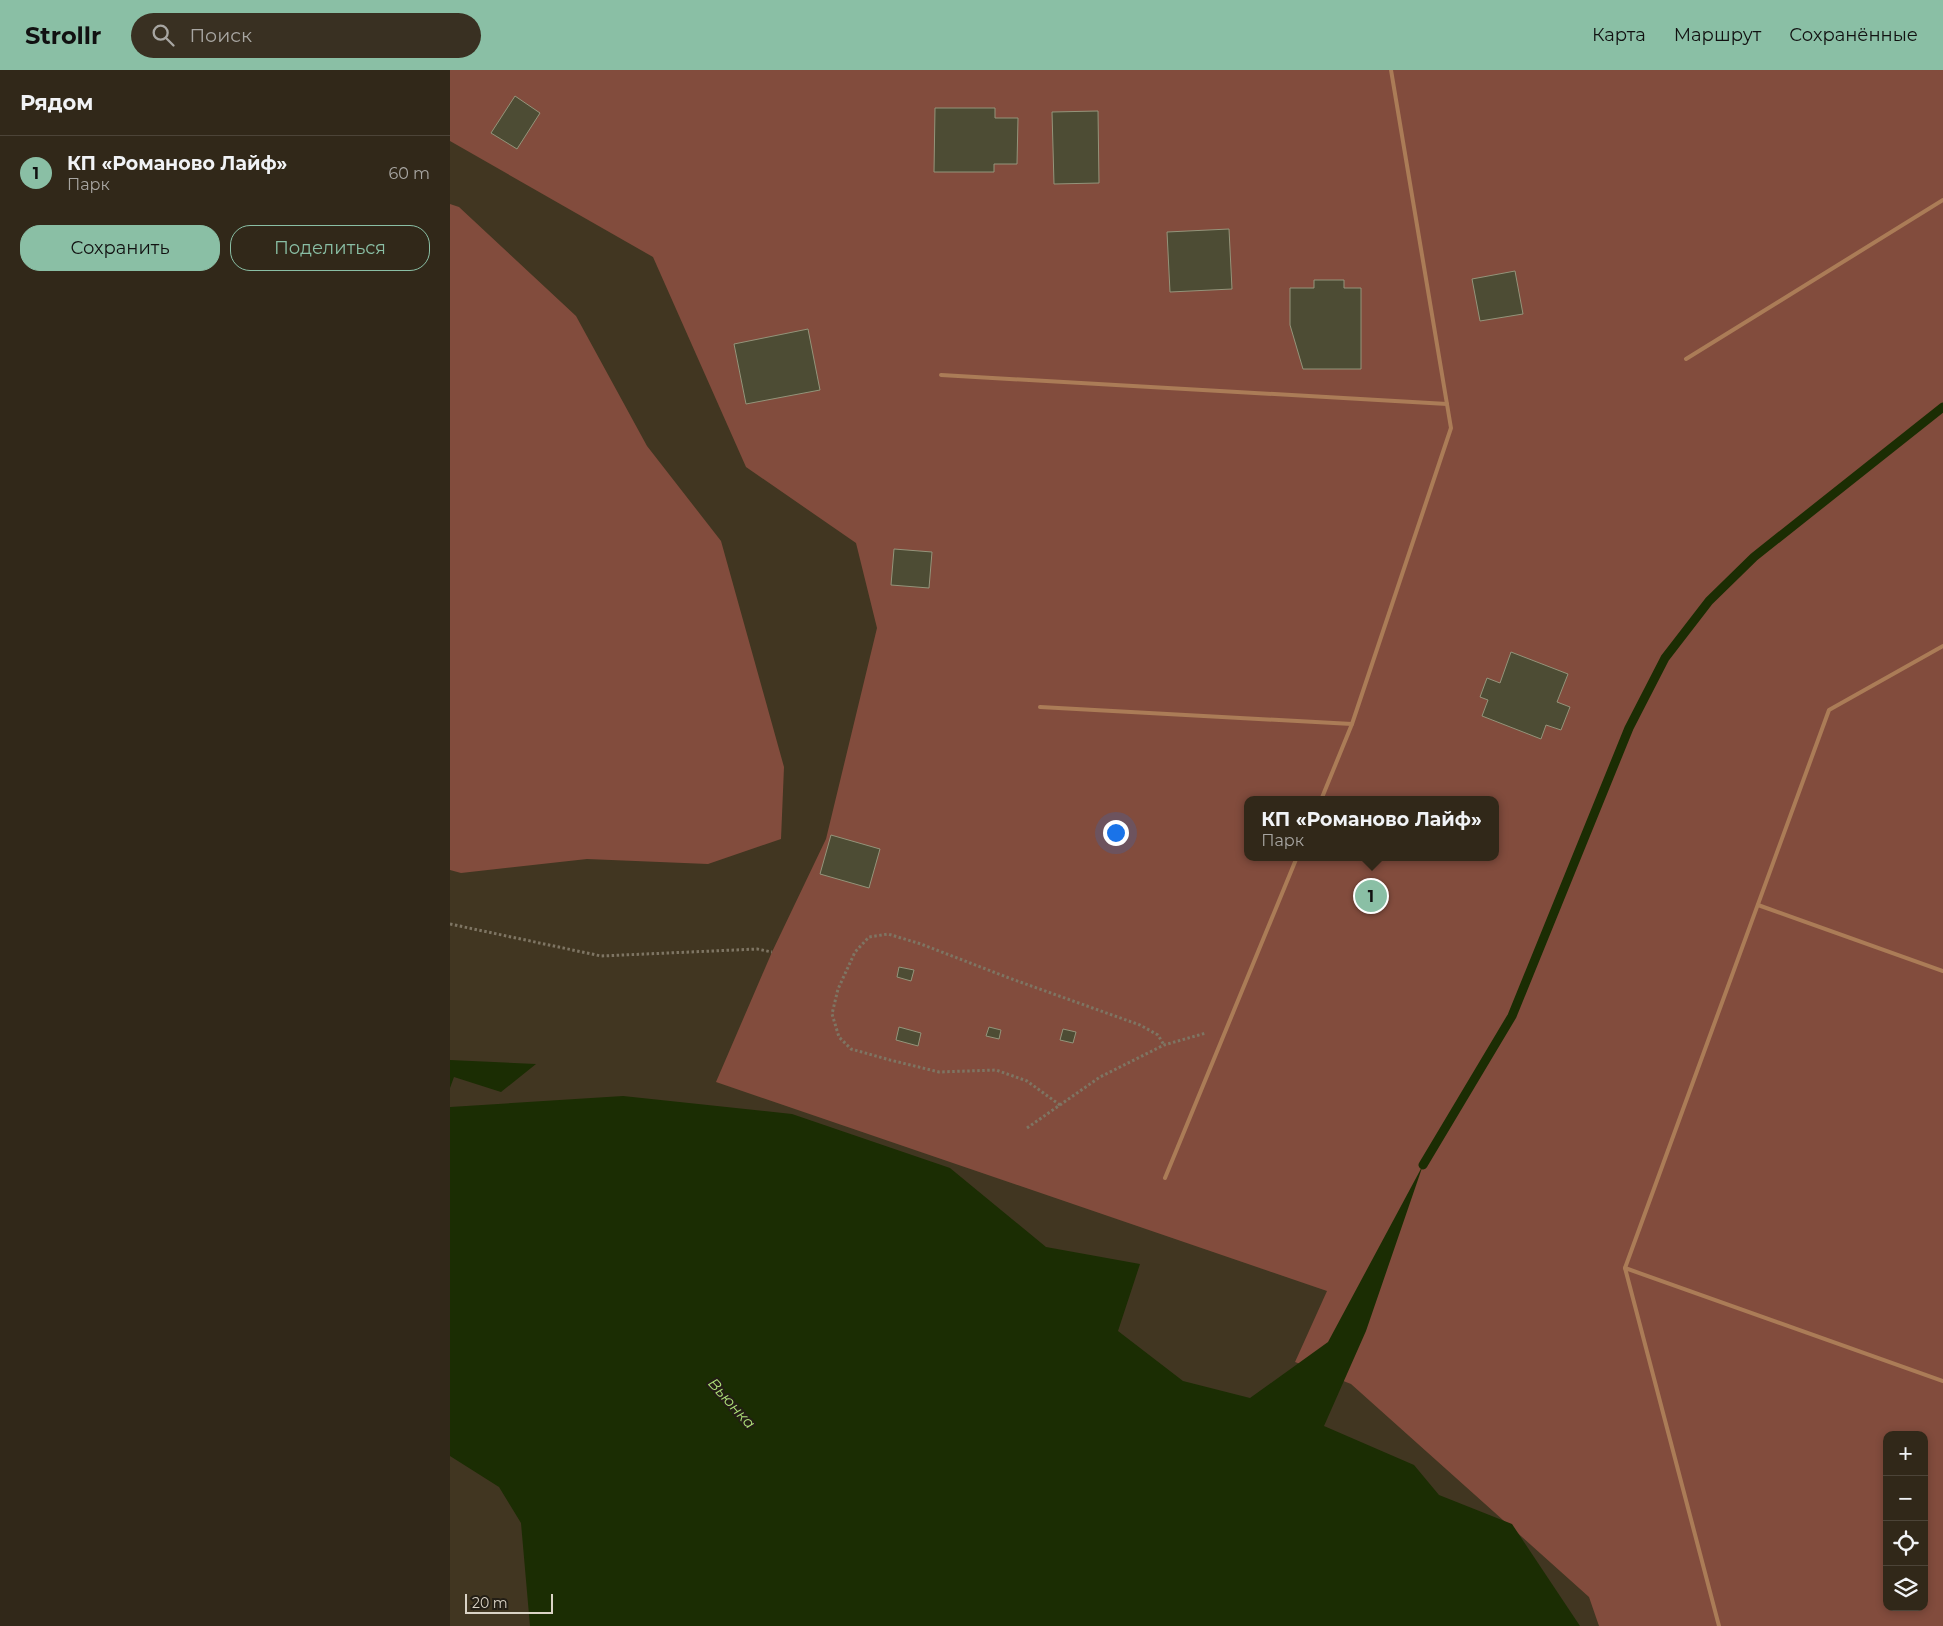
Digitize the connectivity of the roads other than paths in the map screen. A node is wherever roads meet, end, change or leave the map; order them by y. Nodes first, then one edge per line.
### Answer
1 (1391, 70) edge
2 (1943, 200) edge
3 (1686, 359) dead end
4 (941, 376) dead end
5 (1447, 404) junction
6 (1943, 646) edge
7 (1040, 706) dead end
8 (1352, 724) junction
9 (1323, 796) edge
10 (1295, 861) edge
11 (1758, 905) junction
12 (1943, 971) edge
13 (1165, 1178) dead end
14 (1625, 1268) junction
15 (1943, 1381) edge
16 (1719, 1626) edge

1 - 5 lane
2 - 3 lane
4 - 5 lane
5 - 8 lane
6 - 11 lane
7 - 8 lane
8 - 9 lane
10 - 13 lane
11 - 12 lane
11 - 14 lane
14 - 15 lane
14 - 16 lane

